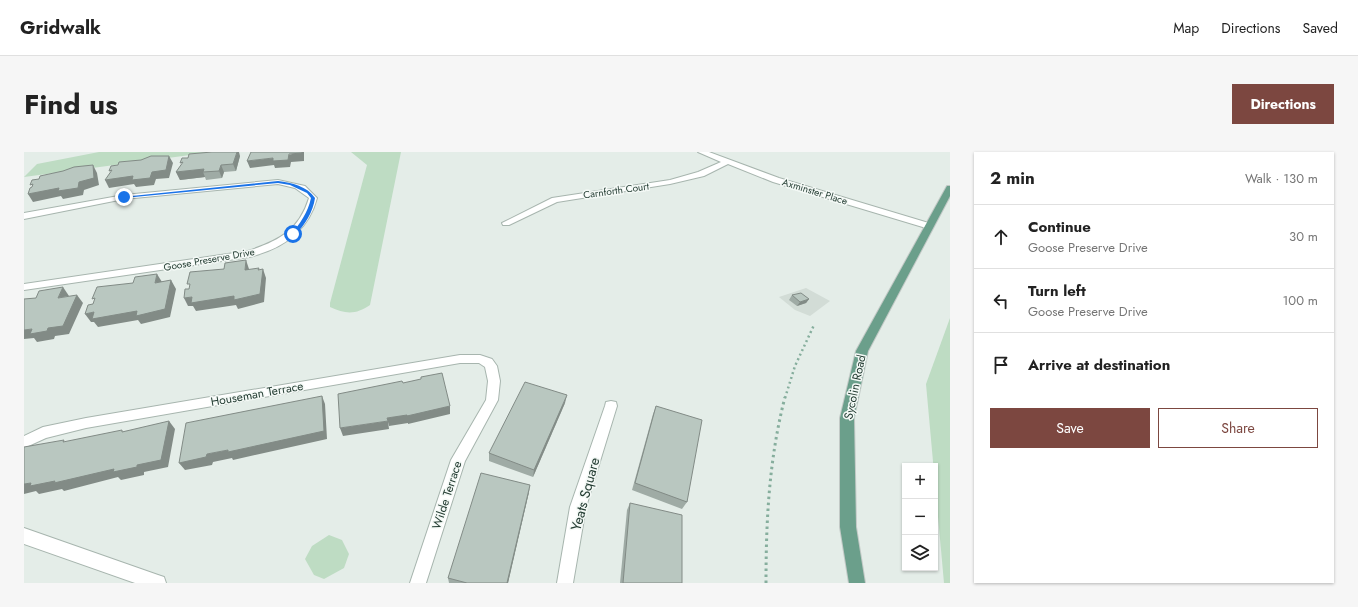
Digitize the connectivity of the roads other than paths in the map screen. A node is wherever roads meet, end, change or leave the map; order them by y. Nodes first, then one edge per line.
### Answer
1 (702, 152) edge
2 (727, 162) junction
3 (950, 188) edge
4 (24, 216) edge
5 (506, 222) dead end
6 (929, 226) junction
7 (24, 287) edge
8 (491, 366) joint
9 (611, 406) dead end
10 (24, 442) edge
11 (24, 536) edge
12 (124, 578) edge
13 (158, 583) edge
14 (418, 583) edge
15 (565, 583) edge
16 (857, 583) edge

1 - 2 street, Axminster Place
2 - 5 street, Carnforth Court
2 - 6 street, Axminster Place
3 - 6 main road, Sycolin Road
4 - 7 street, Goose Preserve Drive
6 - 16 main road, Sycolin Road
8 - 10 street, Houseman Terrace
8 - 14 street, Wilde Terrace
9 - 15 street, Yeats Square
11 - 12 street
12 - 13 street

